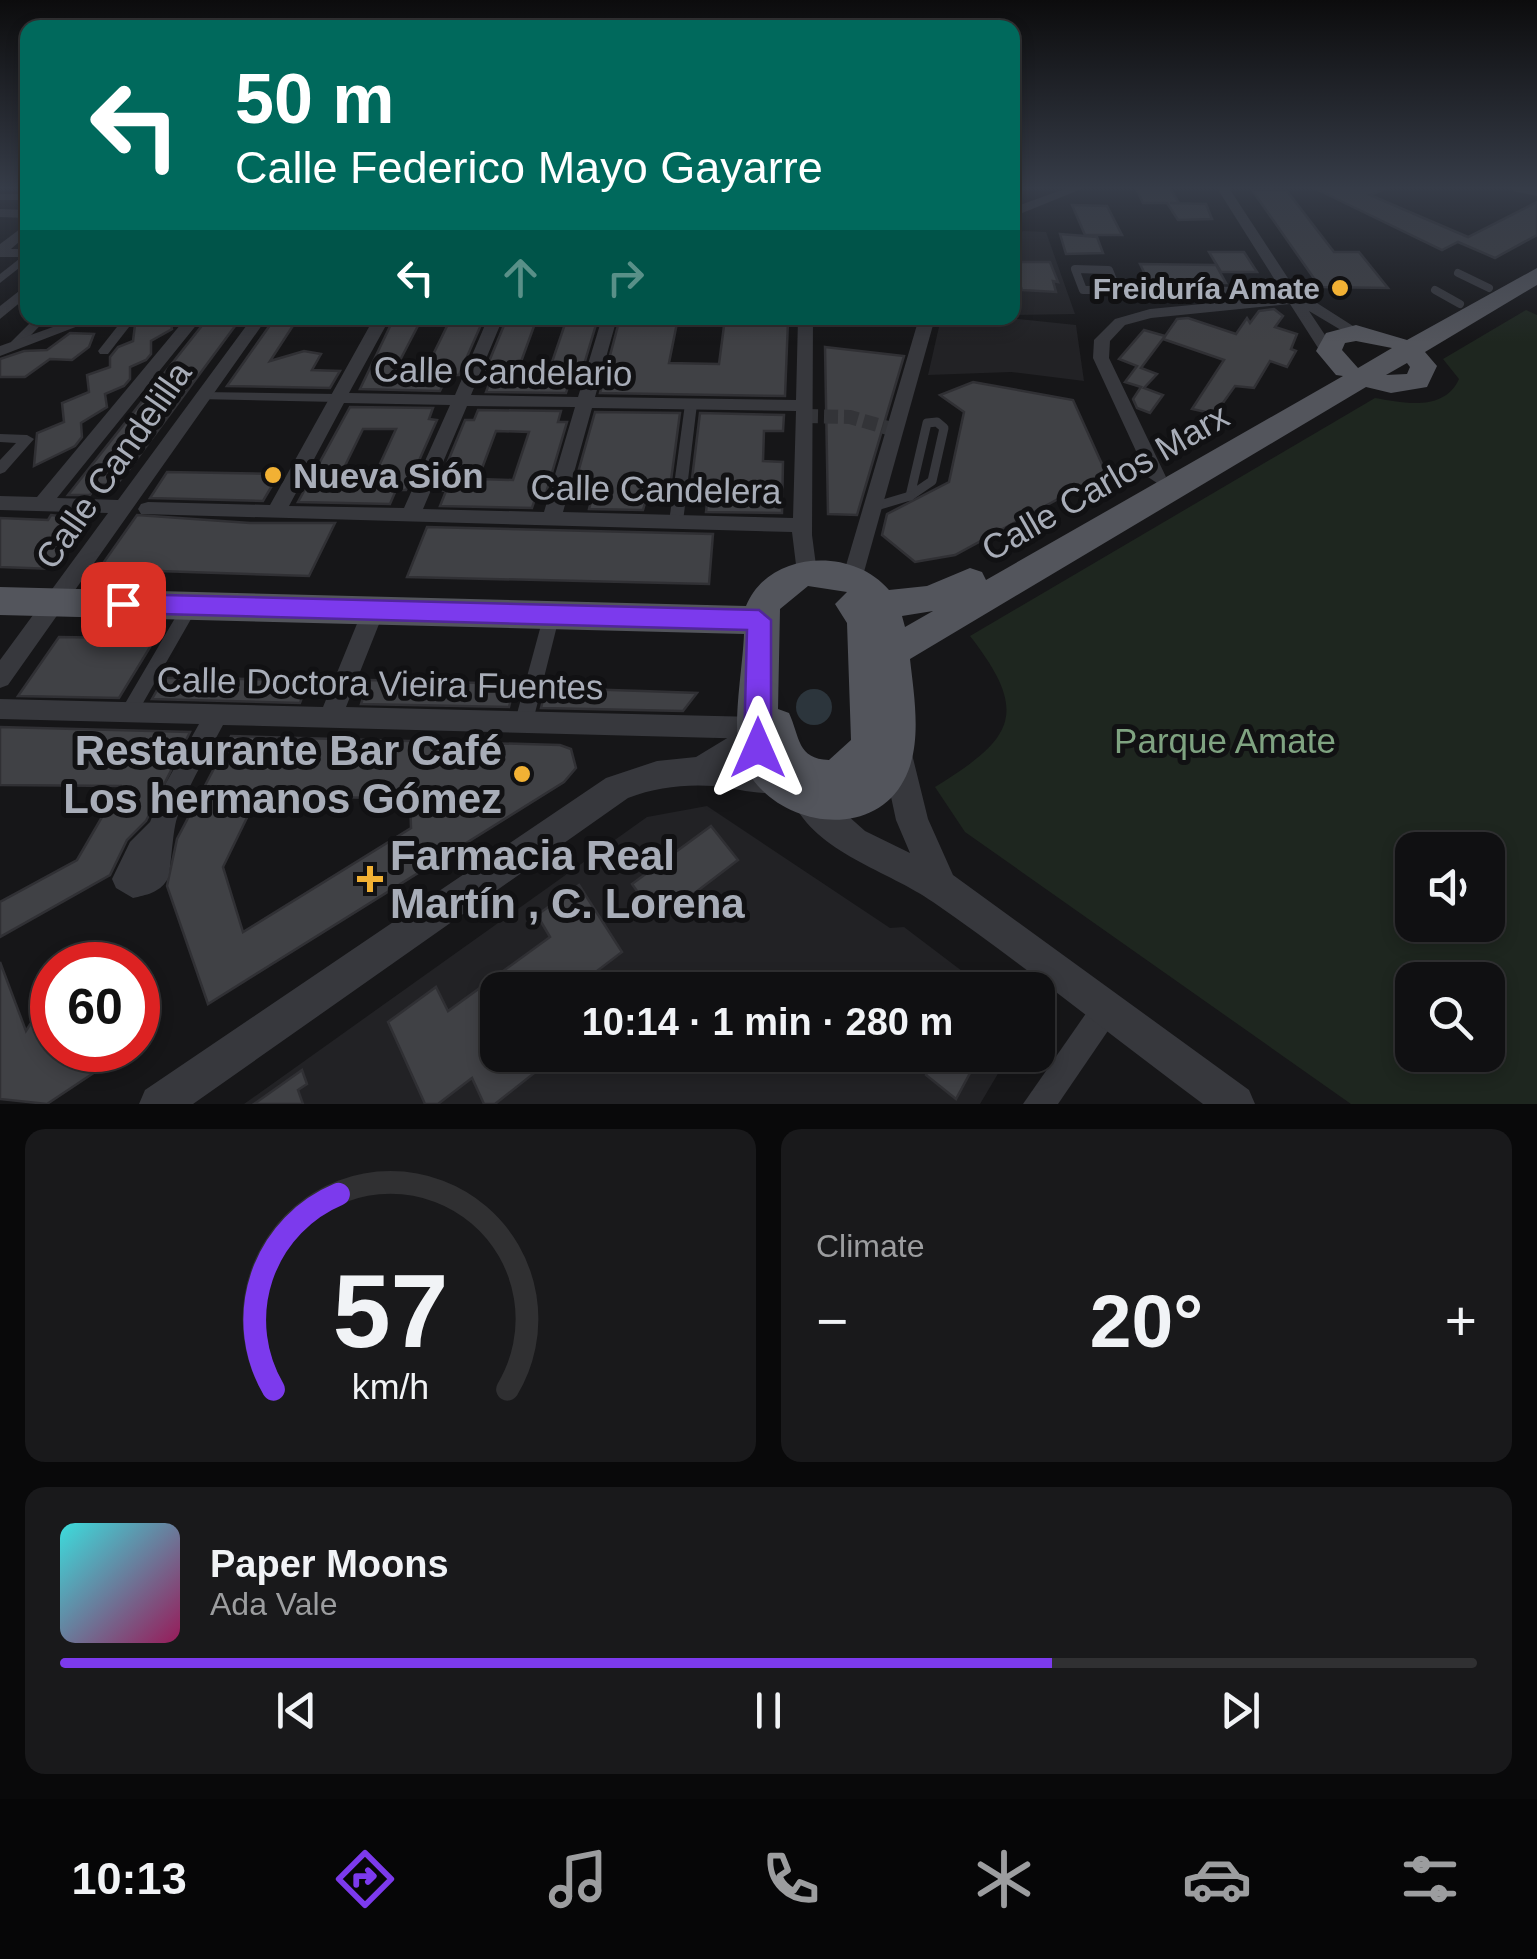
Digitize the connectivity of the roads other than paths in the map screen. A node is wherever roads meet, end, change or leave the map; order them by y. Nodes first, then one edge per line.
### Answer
1 (1257, 240) edge
2 (20, 261) edge
3 (1537, 261) edge
4 (1458, 273) dead end
5 (1537, 275) edge
6 (0, 280) edge
7 (1489, 288) junction
8 (1118, 290) junction
9 (1435, 290) dead end
10 (20, 295) edge
11 (1294, 296) junction
12 (1460, 304) junction
13 (0, 314) edge
14 (33, 325) edge
15 (63, 325) edge
16 (124, 325) edge
17 (188, 325) edge
18 (253, 325) edge
19 (378, 325) edge
20 (493, 325) edge
21 (608, 325) edge
22 (806, 325) edge
23 (925, 325) edge
24 (1356, 333) junction
25 (1401, 345) junction
26 (7, 348) edge
27 (104, 351) dead end
28 (1345, 368) junction
29 (201, 396) junction
30 (337, 398) junction
31 (460, 400) junction
32 (585, 402) junction
33 (692, 404) junction
34 (804, 406) junction
35 (0, 438) edge
36 (0, 469) edge
37 (1158, 476) junction
38 (910, 497) junction
39 (0, 503) edge
40 (42, 505) junction
41 (873, 507) junction
42 (125, 508) junction
43 (148, 509) dead end
44 (276, 512) junction
45 (411, 515) junction
46 (551, 519) junction
47 (676, 522) junction
48 (802, 525) junction
49 (807, 573) junction
50 (852, 579) junction
51 (0, 601) edge
52 (56, 602) junction
53 (880, 603) junction
54 (191, 605) junction
55 (374, 610) junction
56 (552, 614) junction
57 (759, 625) junction
58 (890, 652) junction
59 (776, 672) junction
60 (0, 678) edge
61 (0, 709) edge
62 (130, 712) junction
63 (217, 714) junction
64 (330, 716) junction
65 (524, 722) junction
66 (757, 730) junction
67 (896, 750) junction
68 (702, 770) junction
69 (791, 790) junction
70 (158, 831) dead end
71 (941, 886) junction
72 (1106, 1009) junction
73 (159, 1104) edge
74 (1039, 1104) edge
75 (1235, 1104) edge

1 - 11 street
2 - 6 street
3 - 7 main road
4 - 7 lane
5 - 25 main road
7 - 12 main road
8 - 8 lane
8 - 11 street
9 - 12 lane
10 - 13 street
11 - 24 street
11 - 28 street
11 - 37 street
12 - 25 main road
14 - 26 street
15 - 26 street
16 - 27 street
17 - 40 street
18 - 29 street, Calle Candelilla
19 - 30 street
20 - 31 street
21 - 32 street
22 - 34 street
23 - 41 street
24 - 25 main road
24 - 28 main road
25 - 28 main road
25 - 28 main road
28 - 37 main road, Calle Carlos Marx
28 - 58 main road, Calle Carlos Marx
29 - 30 street, Calle Candelario
29 - 42 street, Calle Candelilla
30 - 31 street, Calle Candelario
30 - 44 street
31 - 32 street, Calle Candelario
31 - 45 street
32 - 33 street, Calle Candelario
32 - 46 street
33 - 34 street, Calle Candelario
33 - 47 street
34 - 48 street
35 - 36 street
37 - 53 main road, Calle Carlos Marx
38 - 38 lane
38 - 41 lane
39 - 40 street
40 - 42 street
41 - 50 street
42 - 52 street, Calle Candelilla
43 - 44 street, Calle Candelera
44 - 45 street, Calle Candelera
45 - 46 street, Calle Candelera
46 - 47 street, Calle Candelera
47 - 48 street, Calle Candelera
48 - 49 street
49 - 50 main road
49 - 57 main road
50 - 53 main road
51 - 52 main road
52 - 54 main road
52 - 60 street, Calle Candelilla
53 - 58 main road
54 - 55 main road
54 - 62 street
55 - 56 main road
55 - 64 street
56 - 57 main road
56 - 65 street
57 - 59 main road
57 - 66 main road
58 - 67 main road
59 - 59 main road
61 - 62 street, Calle Doctora Vieira Fuentes
62 - 63 street, Calle Doctora Vieira Fuentes
63 - 64 street, Calle Doctora Vieira Fuentes
63 - 70 street
64 - 65 street, Calle Doctora Vieira Fuentes
65 - 66 street, Calle Doctora Vieira Fuentes
66 - 68 street
66 - 69 main road
67 - 69 main road
67 - 71 street
68 - 69 street
68 - 73 street
69 - 71 street
71 - 72 street
72 - 74 street
72 - 75 street

